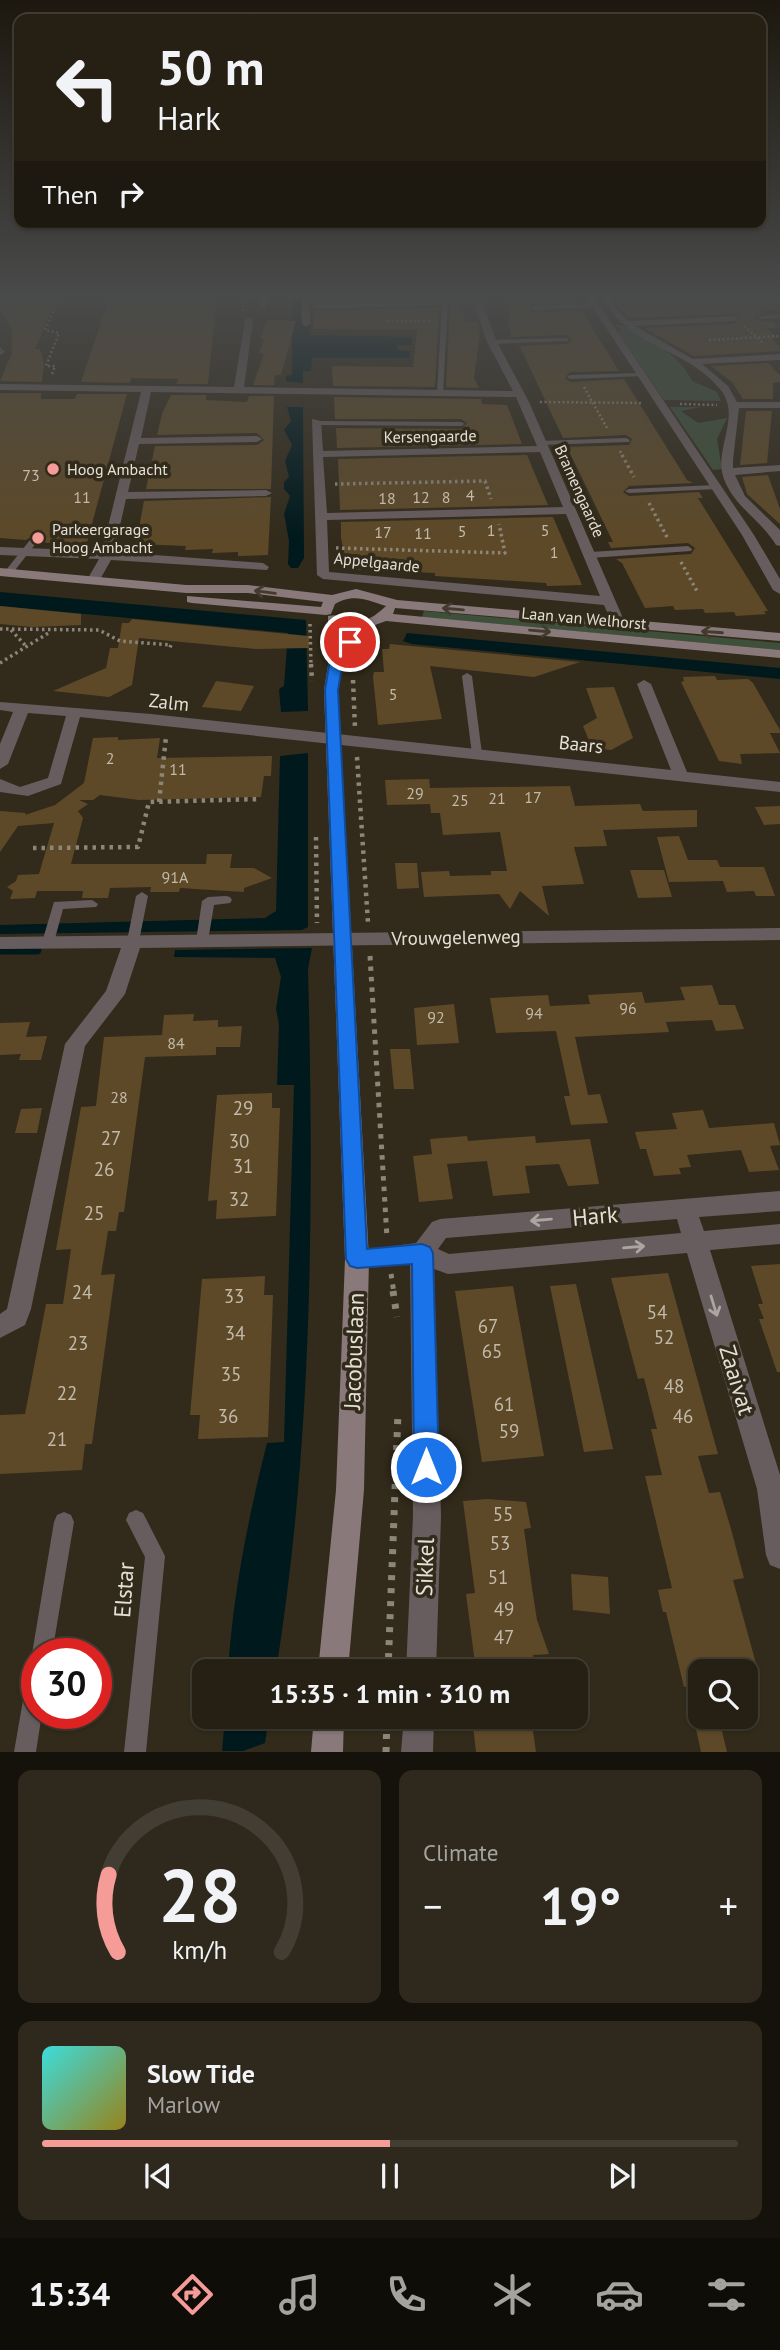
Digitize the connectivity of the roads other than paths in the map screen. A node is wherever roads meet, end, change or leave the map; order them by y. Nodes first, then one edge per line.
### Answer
1 (641, 375) edge
2 (241, 376) edge
3 (441, 376) edge
4 (510, 376) edge
5 (614, 376) edge
6 (713, 376) edge
7 (570, 377) dead end
8 (1, 387) edge
9 (147, 389) junction
10 (239, 390) junction
11 (440, 393) junction
12 (519, 394) junction
13 (734, 405) junction
14 (780, 405) edge
15 (316, 422) joint
16 (461, 424) dead end
17 (257, 439) dead end
18 (626, 440) dead end
19 (135, 441) junction
20 (540, 446) junction
21 (320, 454) junction
22 (780, 468) edge
23 (728, 471) junction
24 (715, 487) junction
25 (629, 491) dead end
26 (266, 493) dead end
27 (121, 496) junction
28 (570, 510) junction
29 (321, 517) junction
30 (748, 535) junction
31 (779, 537) edge
32 (33, 547) junction
33 (688, 549) dead end
34 (0, 551) edge
35 (590, 555) junction
36 (107, 556) junction
37 (263, 567) dead end
38 (8, 574) edge
39 (93, 580) junction
40 (780, 590) edge
41 (608, 601) junction
42 (329, 606) junction
43 (386, 610) junction
44 (344, 623) junction
45 (361, 624) junction
46 (619, 625) junction
47 (780, 637) edge
48 (337, 653) junction
49 (780, 654) edge
50 (467, 676) dead end
51 (644, 684) dead end
52 (0, 706) edge
53 (22, 708) junction
54 (74, 713) junction
55 (335, 739) junction
56 (477, 754) junction
57 (0, 764) edge
58 (681, 776) junction
59 (0, 785) edge
60 (780, 787) edge
61 (142, 896) dead end
62 (226, 901) dead end
63 (92, 904) dead end
64 (780, 934) edge
65 (133, 938) junction
66 (202, 938) junction
67 (343, 938) junction
68 (48, 939) junction
69 (0, 943) edge
70 (780, 1201) edge
71 (685, 1208) junction
72 (780, 1234) edge
73 (694, 1241) junction
74 (422, 1253) junction
75 (357, 1259) junction
76 (0, 1327) edge
77 (136, 1520) dead end
78 (64, 1522) dead end
79 (780, 1555) edge
80 (45, 1638) edge
81 (334, 1659) edge
82 (421, 1659) edge
83 (29, 1729) edge
84 (328, 1729) edge
85 (419, 1729) edge
86 (25, 1752) edge
87 (135, 1752) edge
88 (327, 1752) edge
89 (418, 1752) edge

1 - 24 street
2 - 10 street
3 - 11 lane
4 - 12 street, Bramengaarde
5 - 7 lane
6 - 13 street
8 - 9 street
9 - 10 street
9 - 19 street
10 - 11 street
11 - 12 street
12 - 20 street, Bramengaarde
13 - 14 street
13 - 23 street
15 - 16 lane
15 - 21 street
17 - 19 street
18 - 20 lane
19 - 27 street
20 - 21 street, Kersengaarde
20 - 28 street, Bramengaarde
21 - 29 street
22 - 23 street
23 - 31 street
24 - 25 lane
24 - 30 street
26 - 27 street
27 - 36 street
28 - 29 street
28 - 35 street, Bramengaarde
29 - 41 street, Appelgaarde
30 - 31 street
30 - 40 street
32 - 34 street
32 - 36 street
32 - 38 lane
33 - 35 lane
35 - 41 street, Bramengaarde
36 - 37 street
36 - 39 street
38 - 39 main road
38 - 42 main road
42 -> 39 main road
41 - 46 street, Bramengaarde
42 - 43 main road
42 - 44 main road
43 - 45 main road
46 -> 43 main road, Laan van Welhorst
43 -> 49 main road, Laan van Welhorst
44 - 45 main road
44 - 48 main road, Jacobuslaan
45 - 48 main road
47 -> 46 main road, Laan van Welhorst
48 - 55 main road, Jacobuslaan
50 - 56 lane
51 - 58 street
52 - 53 street, Zalm
53 - 54 street, Zalm
53 - 57 street
54 - 55 street, Zalm
54 - 59 street
55 - 56 street, Baars
55 - 67 main road, Jacobuslaan
56 - 58 street, Baars
58 - 60 street, Baars
61 - 65 lane
62 - 66 lane
63 - 68 lane
64 - 67 street, Vrouwgelenweg
65 - 66 street, Vrouwgelenweg
65 - 68 street, Vrouwgelenweg
65 - 76 street
66 - 67 street, Vrouwgelenweg
67 - 75 main road, Jacobuslaan
68 - 69 street, Vrouwgelenweg
70 - 71 street, Hark
71 - 73 street, Zaaivat
71 -> 74 street, Hark
72 - 73 street, Hark
74 -> 73 street, Hark
73 -> 79 street, Zaaivat
74 - 75 street, Hark
74 - 82 street, Sikkel
75 - 81 main road, Jacobuslaan
77 - 87 lane, Elstar
78 - 80 lane
83 - 86 lane
84 - 88 main road
85 - 89 street

